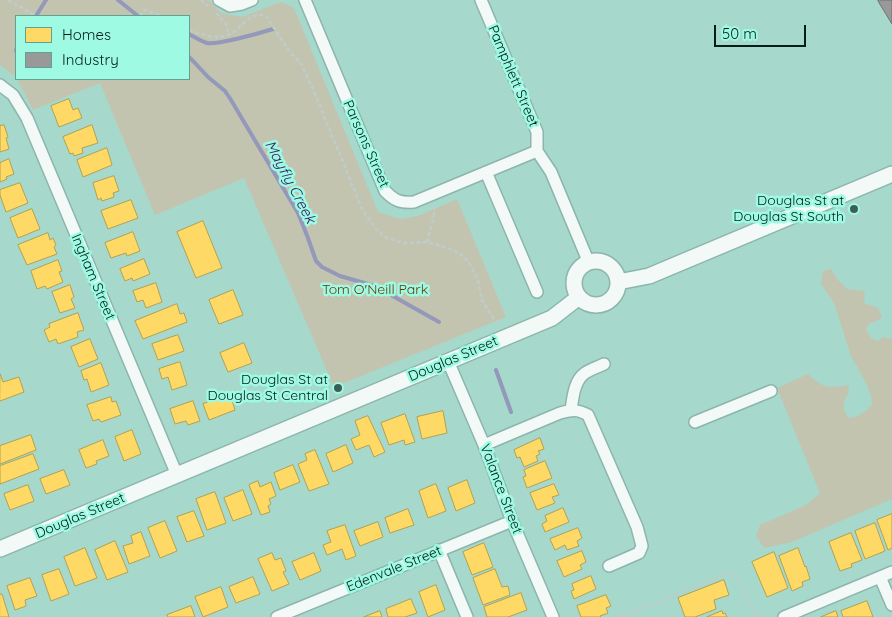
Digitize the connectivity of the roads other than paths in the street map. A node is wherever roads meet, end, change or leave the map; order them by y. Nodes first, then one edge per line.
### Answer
1 (219, 0) edge
2 (252, 0) edge
3 (305, 0) edge
4 (481, 0) edge
5 (0, 85) edge
6 (537, 151) junction
7 (486, 172) junction
8 (892, 174) edge
9 (588, 263) junction
10 (618, 282) junction
11 (536, 292) dead end
12 (579, 297) junction
13 (448, 362) junction
14 (604, 364) dead end
15 (771, 391) dead end
16 (571, 410) junction
17 (695, 422) dead end
18 (484, 445) junction
19 (177, 475) junction
20 (512, 521) junction
21 (0, 549) edge
22 (440, 550) junction
23 (609, 566) dead end
24 (892, 572) edge
25 (880, 577) junction
26 (892, 605) edge
27 (277, 617) edge
28 (467, 617) edge
29 (553, 617) edge
30 (784, 617) edge

1 - 2 street
3 - 7 street, Parsons Street
4 - 6 street, Pamphlett Street
5 - 19 street, Ingham Street
6 - 7 street, Parsons Street
6 - 9 street, Pamphlett Street
7 - 11 street
8 - 10 main road
9 - 10 main road
9 - 12 main road
10 - 12 main road
12 - 13 main road, Douglas Street
13 - 18 street, Valance Street
13 - 19 main road, Douglas Street
14 - 16 street
15 - 17 street
16 - 18 street
16 - 23 street
18 - 20 street, Valance Street
19 - 21 main road, Douglas Street
20 - 22 street, Edenvale Street
20 - 29 street, Valance Street
22 - 27 street, Edenvale Street
22 - 28 street
24 - 25 street
25 - 26 street
25 - 30 street

